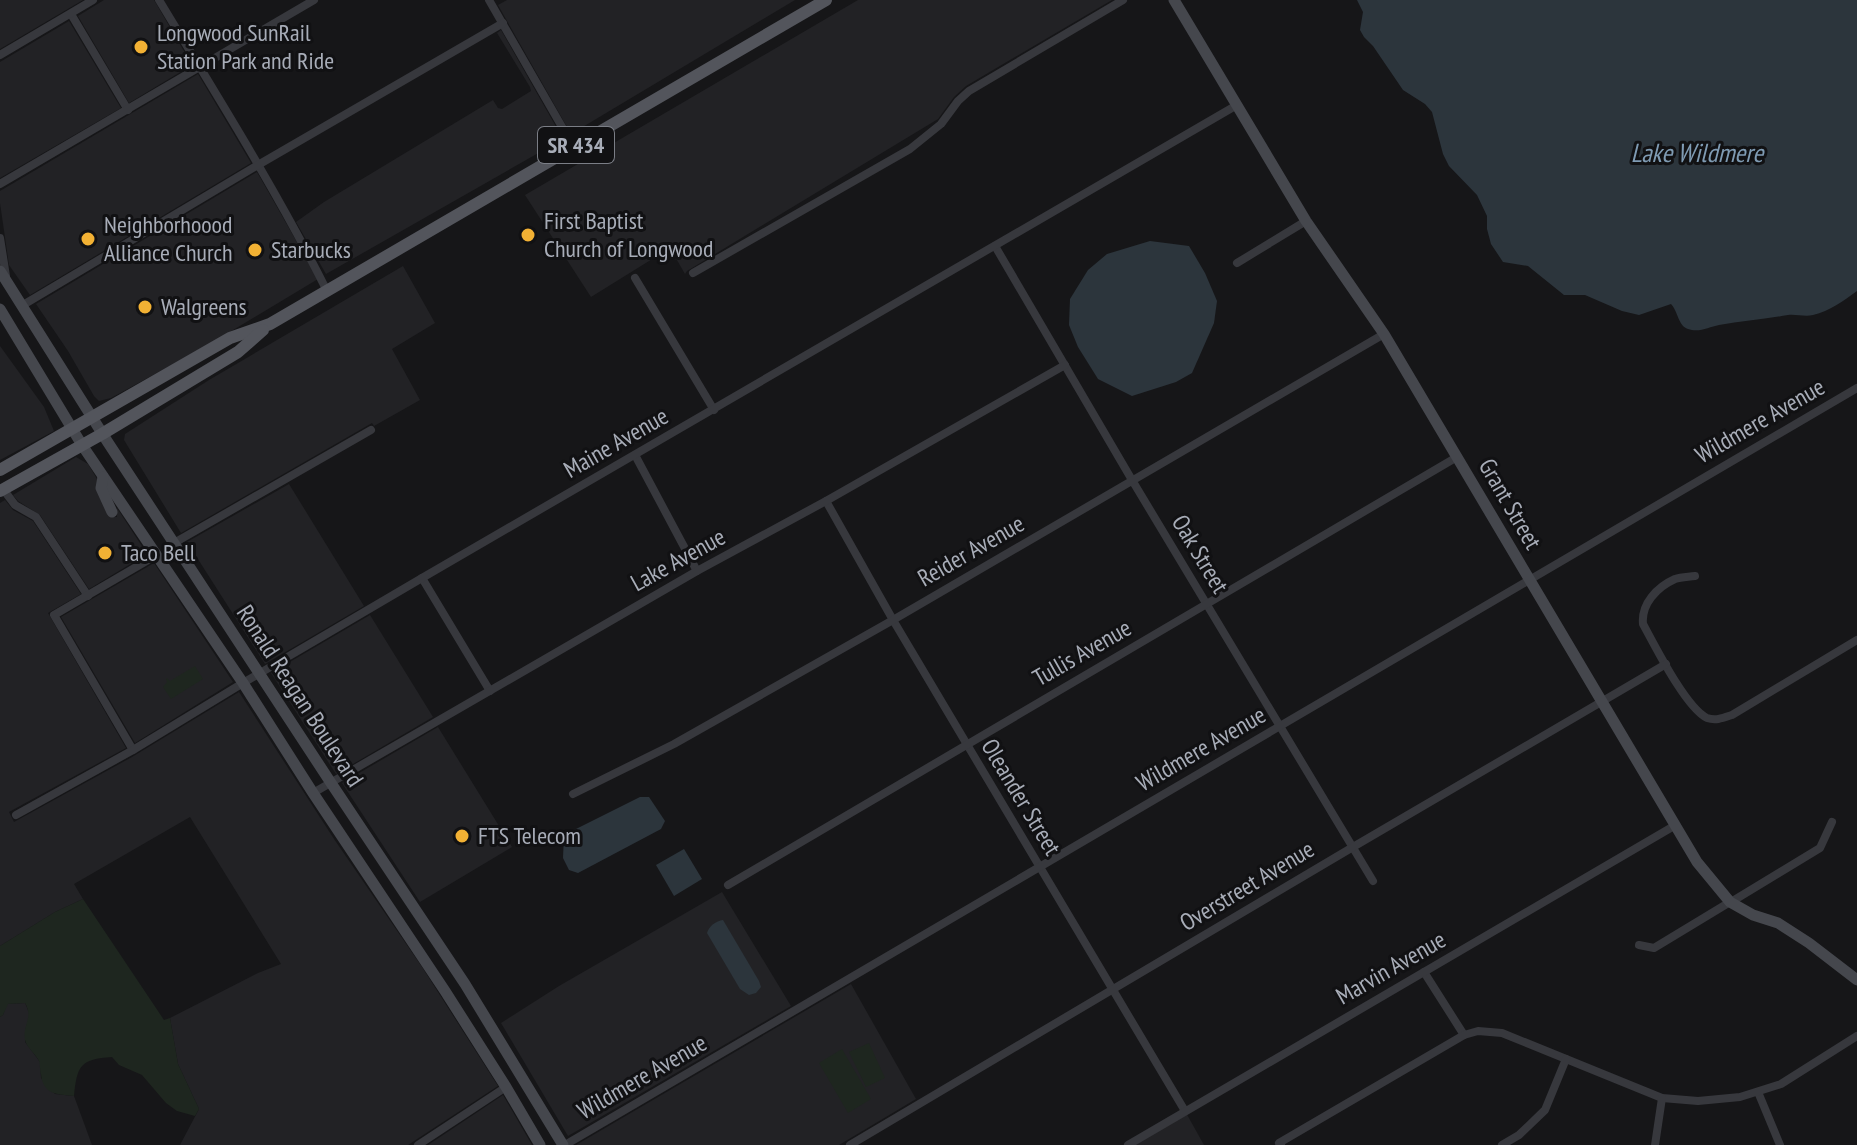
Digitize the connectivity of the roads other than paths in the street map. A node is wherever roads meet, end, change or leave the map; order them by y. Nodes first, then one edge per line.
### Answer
1 (93, 0) edge
2 (159, 0) edge
3 (314, 0) edge
4 (489, 0) edge
5 (826, 0) edge
6 (1123, 0) edge
7 (1174, 0) edge
8 (71, 14) junction
9 (503, 23) junction
10 (0, 55) edge
11 (199, 67) junction
12 (1237, 105) junction
13 (128, 110) junction
14 (573, 146) junction
15 (258, 165) junction
16 (0, 184) edge
17 (1306, 221) junction
18 (0, 238) edge
19 (995, 246) junction
20 (1237, 263) dead end
21 (693, 273) dead end
22 (3, 276) edge
23 (635, 278) dead end
24 (327, 291) junction
25 (23, 305) junction
26 (0, 309) edge
27 (270, 324) junction
28 (1384, 334) junction
29 (1065, 365) junction
30 (1857, 388) edge
31 (714, 410) junction
32 (91, 417) junction
33 (71, 428) junction
34 (371, 430) dead end
35 (102, 434) junction
36 (82, 445) junction
37 (635, 455) junction
38 (1457, 457) junction
39 (0, 470) edge
40 (103, 477) junction
41 (1132, 480) junction
42 (1, 490) edge
43 (826, 501) junction
44 (112, 512) dead end
45 (174, 543) junction
46 (155, 556) junction
47 (697, 571) junction
48 (1695, 576) dead end
49 (422, 578) junction
50 (1529, 579) junction
51 (88, 596) junction
52 (1206, 604) junction
53 (893, 620) junction
54 (1857, 640) edge
55 (1666, 664) junction
56 (259, 674) junction
57 (243, 683) junction
58 (490, 691) junction
59 (1602, 700) junction
60 (1279, 727) junction
61 (966, 744) junction
62 (133, 750) junction
63 (331, 783) junction
64 (313, 793) junction
65 (573, 794) dead end
66 (16, 815) dead end
67 (1832, 822) dead end
68 (1674, 826) junction
69 (1353, 847) junction
70 (1040, 866) junction
71 (1373, 881) dead end
72 (728, 885) dead end
73 (1731, 902) junction
74 (1639, 945) dead end
75 (1424, 972) junction
76 (1857, 980) edge
77 (1112, 989) junction
78 (1464, 1035) junction
79 (1857, 1036) edge
80 (1566, 1059) junction
81 (506, 1087) junction
82 (1758, 1092) junction
83 (1662, 1098) junction
84 (1185, 1111) junction
85 (418, 1145) edge
86 (540, 1145) edge
87 (564, 1145) edge
88 (850, 1145) edge
89 (1128, 1145) edge
90 (1281, 1145) edge
91 (1502, 1145) edge
92 (1655, 1145) edge
93 (1780, 1145) edge

1 - 8 street
2 - 11 street
3 - 11 street
4 - 9 street
5 - 14 main road, SR 434
6 - 21 street
7 - 12 main road, Grant Street
8 - 10 street
8 - 13 street
9 - 14 street
9 - 15 street
11 - 13 street
11 - 15 street
12 - 17 main road, Grant Street
12 - 19 street, Maine Avenue
13 - 16 street
14 - 24 main road, SR 434
15 - 24 street
15 - 25 street
17 - 20 street
17 - 28 main road, Grant Street
18 - 22 street
19 - 29 street, Oak Street
19 - 31 street, Maine Avenue
22 - 25 main road, Ronald Reagan Boulevard
23 - 31 street
24 - 27 main road, SR 434
25 - 32 main road, Ronald Reagan Boulevard
26 - 33 main road, Ronald Reagan Boulevard
27 - 32 main road, SR 434
27 - 35 main road, SR 434
28 - 38 main road, Grant Street
28 - 41 street, Reider Avenue
29 - 41 street, Oak Street
29 - 43 street, Lake Avenue
30 - 50 street, Wildmere Avenue
31 - 37 street, Maine Avenue
32 - 33 main road, SR 434
32 - 35 main road, Ronald Reagan Boulevard
33 - 36 main road, Ronald Reagan Boulevard
33 - 39 main road, SR 434
34 - 45 street
35 - 36 main road, SR 434
35 - 45 main road, Ronald Reagan Boulevard
36 - 40 main road, Ronald Reagan Boulevard
36 - 42 main road, SR 434
37 - 47 street
37 - 49 street, Maine Avenue
38 - 50 main road, Grant Street
38 - 52 street, Tullis Avenue
40 - 44 main road
40 - 46 main road, Ronald Reagan Boulevard
41 - 52 street, Oak Street
41 - 53 street, Reider Avenue
42 - 51 street
43 - 47 street, Lake Avenue
43 - 53 street, Oleander Street
45 - 56 main road, Ronald Reagan Boulevard
46 - 51 street
46 - 57 main road, Ronald Reagan Boulevard
47 - 58 street, Lake Avenue
48 - 55 street
49 - 56 street, Maine Avenue
49 - 58 street
50 - 59 main road, Grant Street
50 - 60 street, Wildmere Avenue
51 - 62 street
52 - 60 street, Oak Street
52 - 61 street, Tullis Avenue
53 - 61 street, Oleander Street
53 - 65 street, Reider Avenue
54 - 55 street
55 - 59 street, Overstreet Avenue
56 - 57 street, Maine Avenue
56 - 63 main road, Ronald Reagan Boulevard
57 - 62 street, Maine Avenue
57 - 64 main road, Ronald Reagan Boulevard
58 - 63 street, Lake Avenue
59 - 68 main road, Grant Street
59 - 69 street, Overstreet Avenue
60 - 69 street, Oak Street
60 - 70 street, Wildmere Avenue
61 - 70 street, Oleander Street
61 - 72 street, Tullis Avenue
62 - 66 street, Maine Avenue
63 - 64 street, Lake Avenue
63 - 87 main road, Ronald Reagan Boulevard
64 - 81 main road, Ronald Reagan Boulevard
67 - 73 street
68 - 73 main road, Grant Street
68 - 75 street, Marvin Avenue
69 - 71 street, Oak Street
69 - 77 street, Overstreet Avenue
70 - 77 street, Oleander Street
70 - 87 street, Wildmere Avenue
73 - 74 street
73 - 76 main road, Grant Street
75 - 78 street
75 - 84 street, Marvin Avenue
77 - 84 street, Oleander Street
77 - 88 street, Overstreet Avenue
78 - 80 street
78 - 90 street
79 - 82 street
80 - 83 street
80 - 91 street
81 - 85 street
81 - 86 main road, Ronald Reagan Boulevard
82 - 83 street
82 - 93 street
83 - 92 street
84 - 89 street, Marvin Avenue

